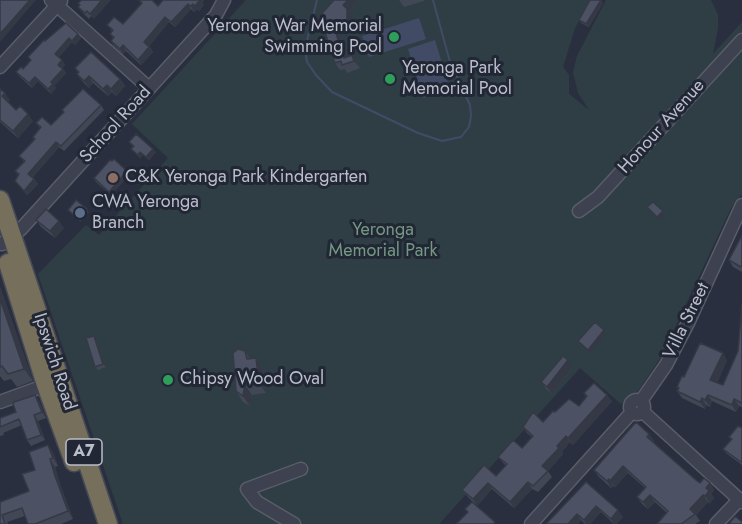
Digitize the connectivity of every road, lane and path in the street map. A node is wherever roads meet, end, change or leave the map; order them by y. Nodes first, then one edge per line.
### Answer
1 (224, 0) edge
2 (56, 2) edge
3 (742, 40) edge
4 (0, 67) edge
5 (149, 88) junction
6 (0, 200) edge
7 (742, 205) edge
8 (579, 211) dead end
9 (742, 218) edge
10 (727, 238) junction
11 (4, 240) edge
12 (53, 383) junction
13 (0, 402) edge
14 (639, 408) junction
15 (302, 469) dead end
16 (741, 501) edge
17 (96, 524) edge
18 (108, 524) edge
19 (294, 524) edge
20 (531, 524) edge
21 (716, 524) edge

1 - 5 street, School Road
2 - 4 street
2 - 5 street
3 - 8 street, Honour Avenue
5 - 11 street, School Road
6 - 11 highway, Ipswich Road / A7
7 - 10 street, Villa Street
9 - 10 street, Villa Street
10 - 14 street, Villa Street
11 - 12 highway, Ipswich Road / A7
12 - 13 street
12 - 17 highway, Ipswich Road / A7
12 - 18 highway, Ipswich Road / A7
14 - 16 street
14 - 20 street, Villa Street
15 - 19 street
16 - 21 street

